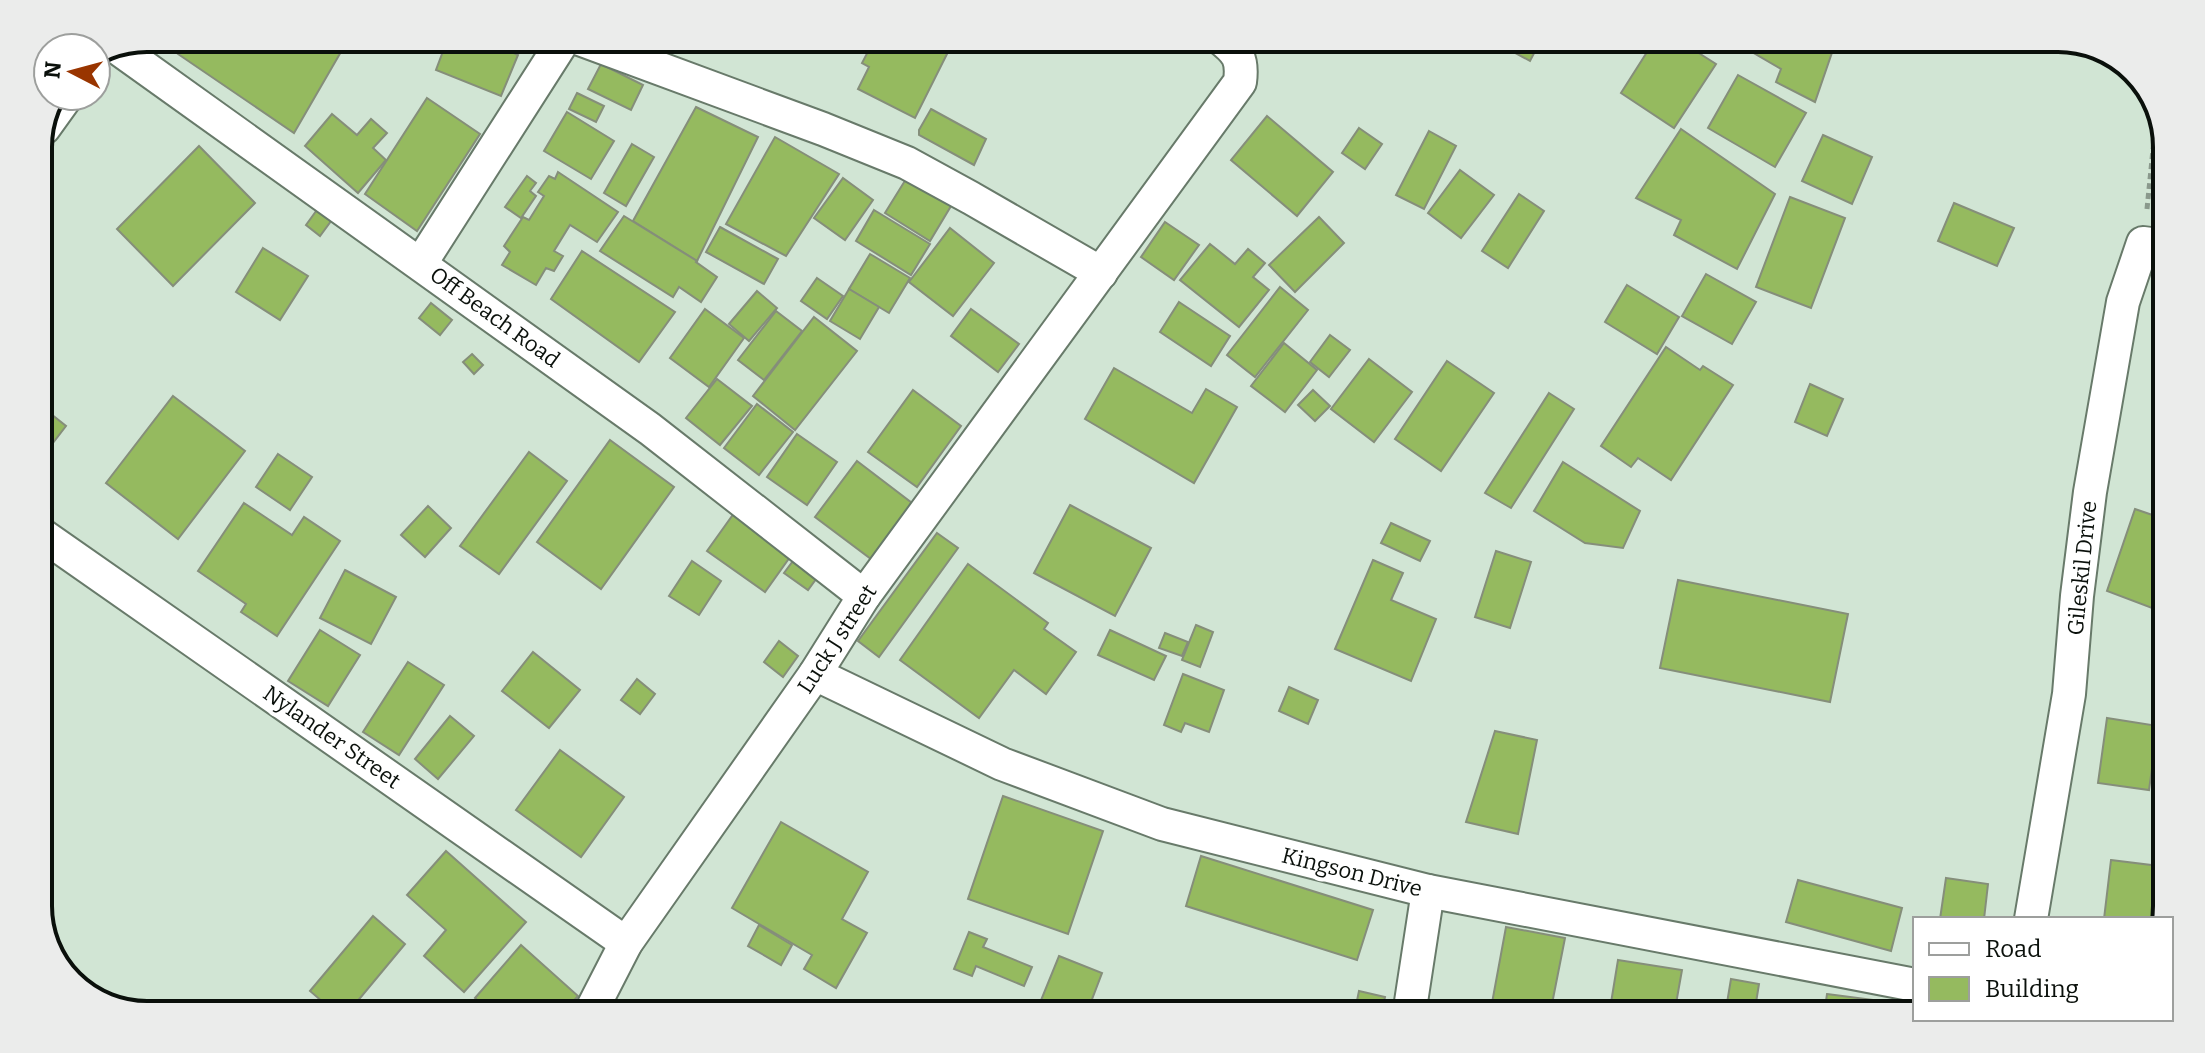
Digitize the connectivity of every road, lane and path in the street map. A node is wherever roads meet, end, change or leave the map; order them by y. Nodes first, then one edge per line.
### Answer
1 (556, 52) edge
2 (615, 52) edge
3 (1235, 52) edge
4 (127, 55) edge
5 (2153, 248) edge
6 (421, 263) junction
7 (1101, 273) junction
8 (52, 542) edge
9 (864, 596) junction
10 (815, 674) junction
11 (1428, 891) junction
12 (2031, 917) edge
13 (626, 943) junction
14 (1913, 985) edge
15 (596, 1001) edge
16 (1411, 1001) edge

1 - 6 street
2 - 7 street
3 - 7 street, Luck J street
4 - 6 street, Off Beach Road
5 - 12 street, Gileskil Drive
6 - 9 street, Off Beach Road
7 - 9 street, Luck J street
8 - 13 street, Nylander Street
9 - 10 street, Luck J street
10 - 11 street, Kingson Drive
10 - 13 street, Luck J street
11 - 14 street, Kingson Drive
11 - 16 street
13 - 15 street, Luck J street

